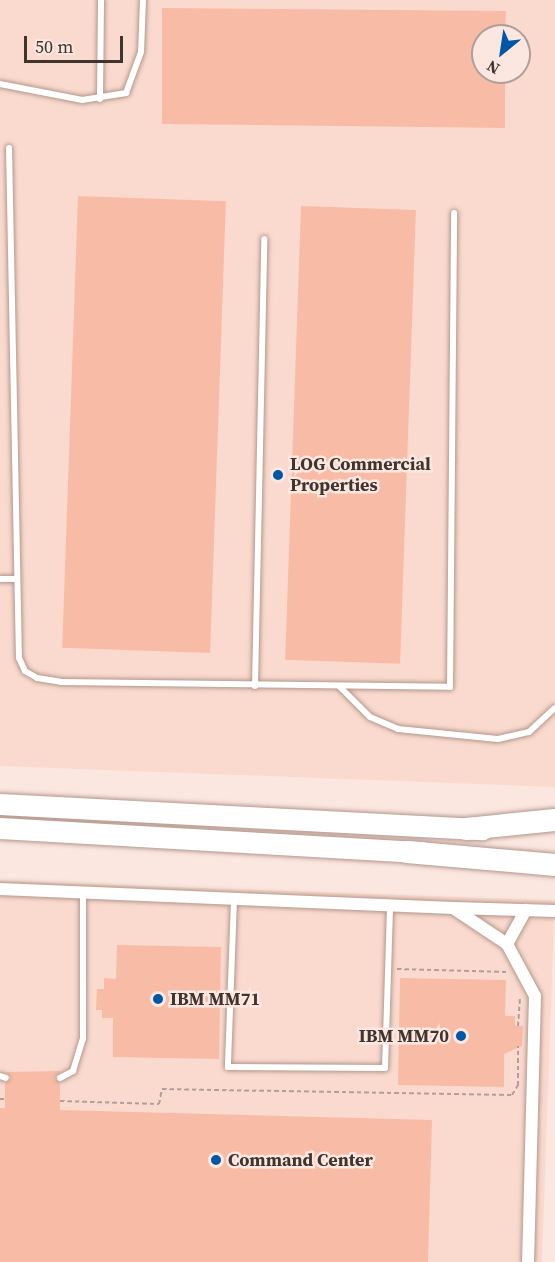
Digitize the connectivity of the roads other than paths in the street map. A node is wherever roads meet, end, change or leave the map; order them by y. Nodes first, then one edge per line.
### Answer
1 (100, 0) edge
2 (143, 0) edge
3 (0, 84) edge
4 (100, 99) junction
5 (9, 148) dead end
6 (454, 213) dead end
7 (264, 238) dead end
8 (0, 579) edge
9 (16, 579) junction
10 (255, 686) junction
11 (340, 687) junction
12 (555, 708) edge
13 (0, 804) edge
14 (555, 820) edge
15 (0, 828) edge
16 (466, 829) junction
17 (555, 830) edge
18 (407, 852) junction
19 (555, 854) edge
20 (555, 865) edge
21 (0, 890) edge
22 (83, 891) junction
23 (234, 900) junction
24 (390, 906) junction
25 (453, 908) junction
26 (526, 910) junction
27 (555, 911) edge
28 (507, 944) junction
29 (60, 1078) dead end
30 (528, 1262) edge

1 - 4 lane
2 - 4 lane
3 - 4 lane
5 - 9 lane
6 - 11 lane
7 - 10 lane
8 - 9 lane
9 - 10 lane
10 - 11 lane
11 - 12 lane
13 - 16 highway
14 - 16 highway
15 - 18 highway
16 - 17 highway
18 - 19 highway
18 - 20 highway
21 - 22 street
22 - 23 street
22 - 29 lane
23 - 24 street
23 - 24 lane
24 - 25 street
25 - 26 street
25 - 28 street
26 - 27 street
26 - 28 street
28 - 30 street

